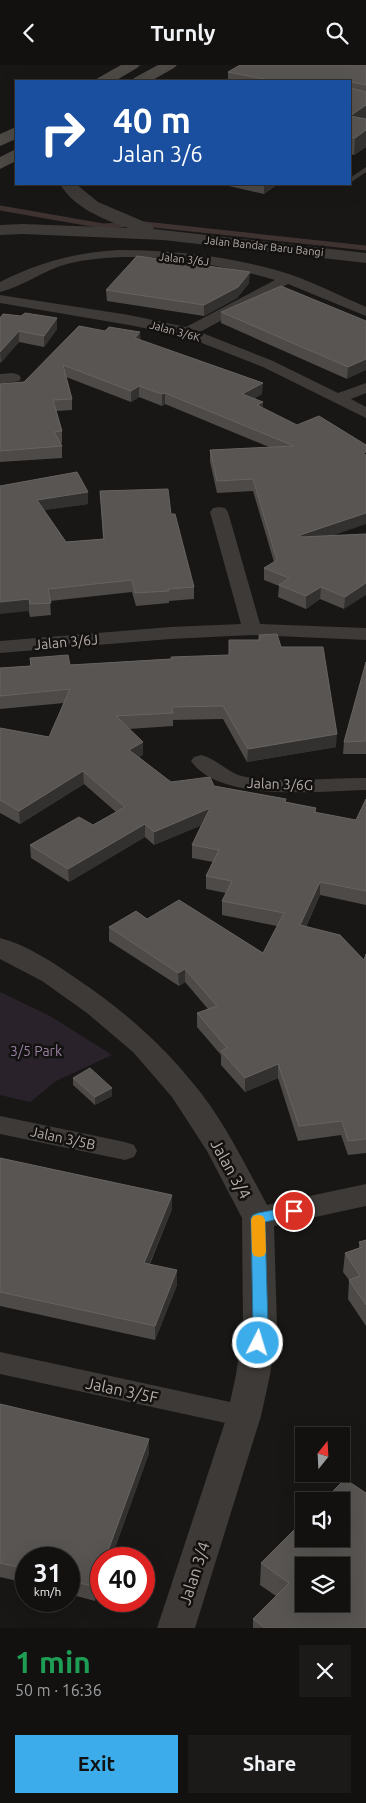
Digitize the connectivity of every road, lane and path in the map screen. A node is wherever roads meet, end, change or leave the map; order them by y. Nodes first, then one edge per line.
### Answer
1 (132, 65) edge
2 (169, 65) edge
3 (106, 80) edge
4 (142, 80) edge
5 (15, 133) edge
6 (0, 141) edge
7 (15, 155) edge
8 (0, 164) edge
9 (366, 169) edge
10 (351, 180) edge
11 (69, 185) edge
12 (0, 230) edge
13 (163, 235) junction
14 (366, 258) edge
15 (287, 279) junction
16 (0, 288) edge
17 (0, 299) edge
18 (366, 313) edge
19 (188, 333) junction
20 (366, 388) edge
21 (339, 398) junction
22 (366, 413) edge
23 (219, 512) dead end
24 (252, 629) junction
25 (366, 634) edge
26 (0, 647) edge
27 (201, 761) dead end
28 (366, 784) edge
29 (0, 947) edge
30 (0, 1125) edge
31 (125, 1151) dead end
32 (366, 1195) edge
33 (258, 1218) junction
34 (0, 1363) edge
35 (244, 1416) junction
36 (176, 1628) edge

1 - 3 main road
2 - 4 main road
5 - 6 main road
7 - 8 main road
9 - 10 lane
11 - 13 street
12 - 13 street
13 - 14 street, Jalan Bandar Baru Bangi
15 - 16 street, Jalan 3/6J
15 - 18 street, Jalan 3/6J
15 - 19 street
17 - 19 street, Jalan 3/6K
19 - 21 street, Jalan 3/6K
20 - 21 street
21 - 22 street, Jalan 3/6K
23 - 24 street
24 - 25 street, Jalan 3/6J
24 - 26 street, Jalan 3/6J
27 - 28 street, Jalan 3/6G
29 - 33 street, Jalan 3/4
30 - 31 street, Jalan 3/5B
32 - 33 street
33 - 35 street, Jalan 3/4
34 - 35 street, Jalan 3/5F
35 - 36 street, Jalan 3/4

